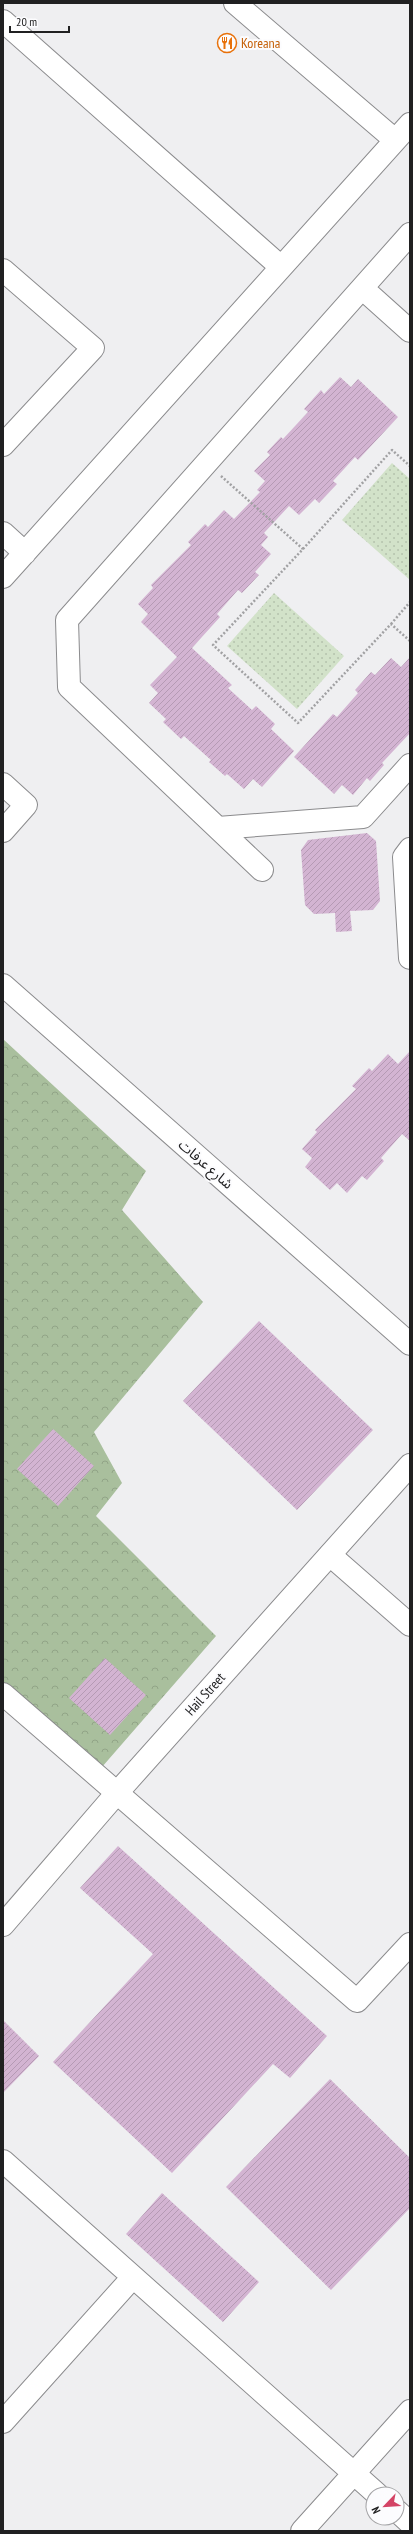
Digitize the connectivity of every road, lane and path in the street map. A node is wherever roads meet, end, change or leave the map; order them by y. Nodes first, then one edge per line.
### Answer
1 (236, 3) edge
2 (3, 21) edge
3 (410, 124) edge
4 (395, 140) junction
5 (410, 234) edge
6 (281, 267) junction
7 (3, 270) edge
8 (362, 288) junction
9 (410, 331) edge
10 (3, 445) edge
11 (206, 463) junction
12 (410, 466) edge
13 (3, 533) edge
14 (303, 549) junction
15 (25, 553) junction
16 (3, 577) edge
17 (410, 602) edge
18 (391, 624) junction
19 (410, 641) edge
20 (410, 765) edge
21 (3, 784) edge
22 (218, 828) junction
23 (3, 831) edge
24 (410, 850) edge
25 (262, 870) dead end
26 (410, 958) edge
27 (3, 985) edge
28 (410, 1344) edge
29 (410, 1465) edge
30 (330, 1555) junction
31 (410, 1625) edge
32 (3, 1694) edge
33 (116, 1794) junction
34 (3, 1925) edge
35 (410, 1944) edge
36 (3, 2161) edge
37 (133, 2277) junction
38 (410, 2410) edge
39 (3, 2422) edge
40 (354, 2473) junction
41 (368, 2486) edge
42 (302, 2531) edge

1 - 4 street
2 - 6 street
3 - 4 street
4 - 6 street
5 - 8 street
6 - 15 street
7 - 10 street
8 - 9 street
8 - 11 street
11 - 14 path
11 - 22 street
12 - 14 path
13 - 15 street
14 - 18 path
15 - 16 street
17 - 18 path
18 - 19 path
20 - 22 street
21 - 23 street
22 - 25 street
24 - 26 street
27 - 28 street, شارع عرفات
29 - 30 street, Hail Street
30 - 31 street
30 - 33 street, Hail Street
32 - 33 street
33 - 34 street, Hail Street
33 - 35 street
36 - 37 street
37 - 39 street
37 - 40 street
38 - 40 street
40 - 41 street
40 - 42 street

